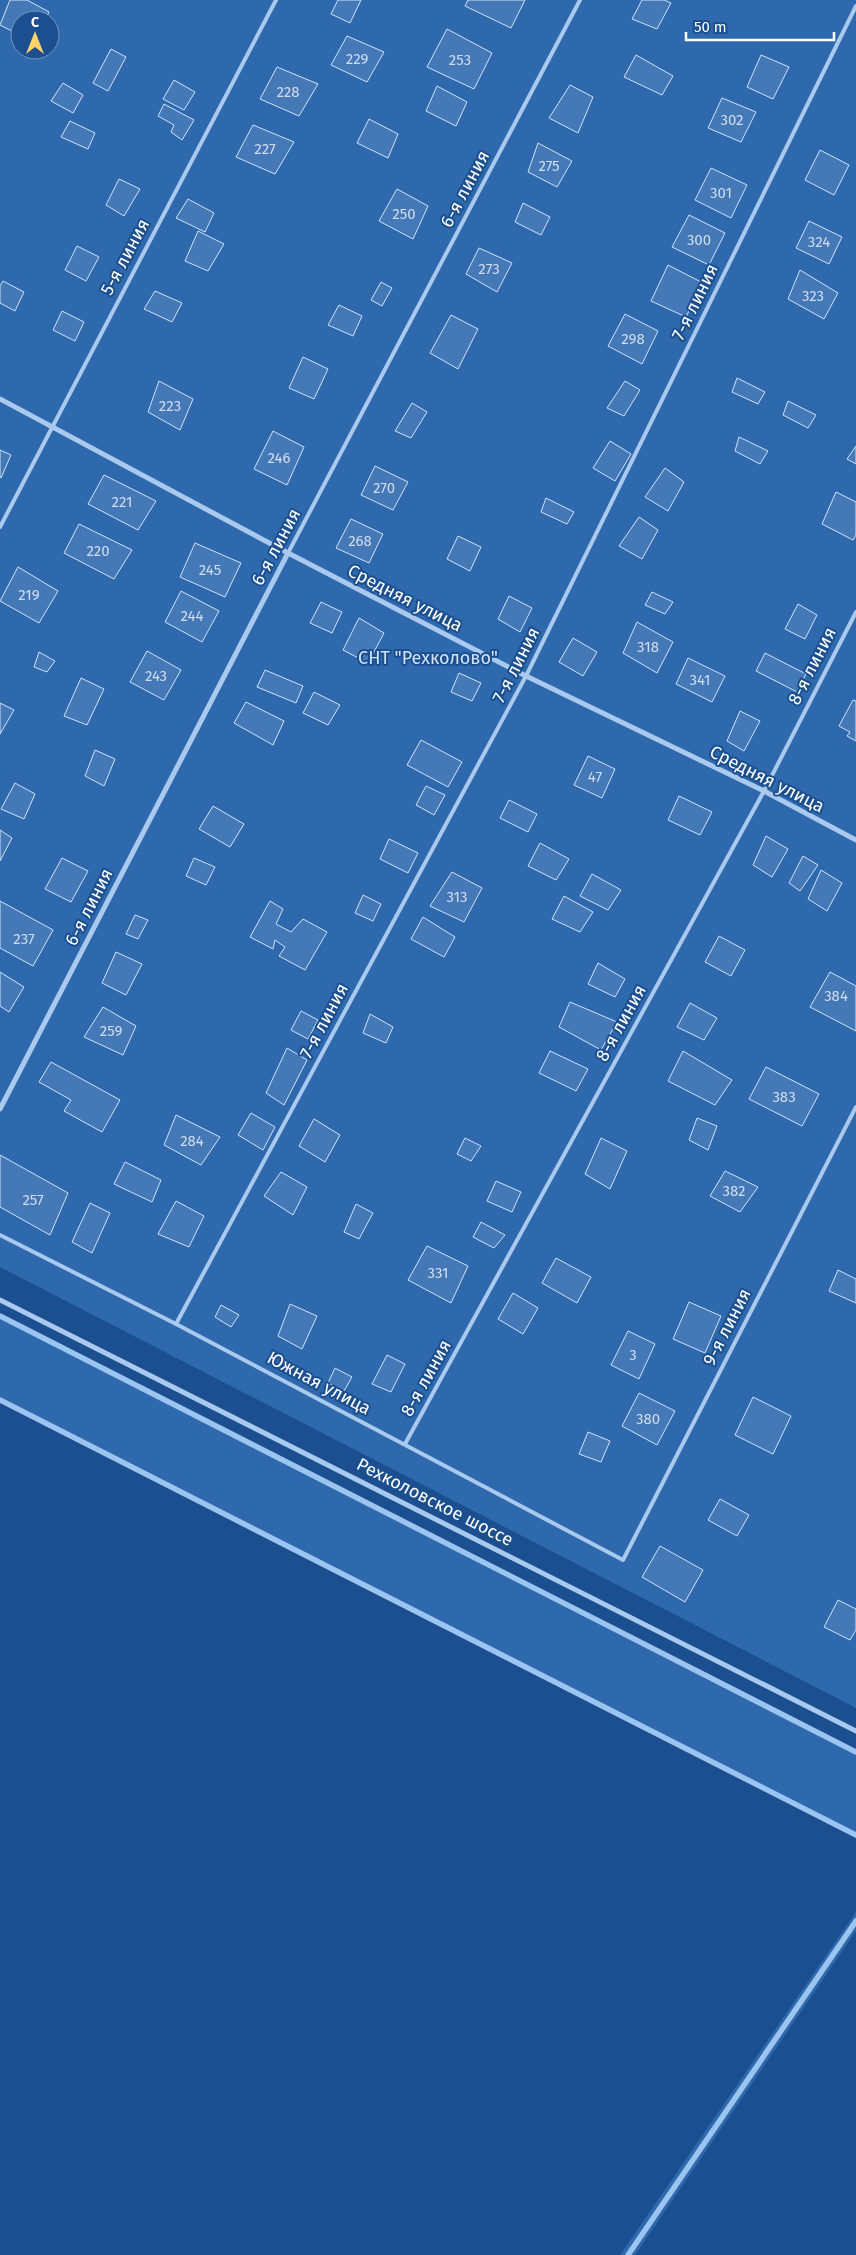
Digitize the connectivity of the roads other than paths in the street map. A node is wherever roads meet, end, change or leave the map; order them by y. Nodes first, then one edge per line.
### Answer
1 (276, 0) edge
2 (580, 0) edge
3 (856, 6) edge
4 (0, 399) edge
5 (52, 425) junction
6 (0, 527) edge
7 (288, 553) junction
8 (856, 612) edge
9 (526, 676) junction
10 (764, 792) junction
11 (856, 840) edge
12 (856, 1107) edge
13 (0, 1110) edge
14 (0, 1235) edge
15 (0, 1300) edge
16 (176, 1324) junction
17 (405, 1444) junction
18 (623, 1560) joint
19 (856, 1731) edge

1 - 5 lane, 5-я линия
2 - 7 lane, 6-я линия
3 - 9 lane, 7-я линия
4 - 5 street, Средняя улица
5 - 6 lane, 5-я линия
5 - 7 street, Средняя улица
7 - 9 street, Средняя улица
7 - 13 street, 6-я линия
8 - 10 lane, 8-я линия
9 - 10 street, Средняя улица
9 - 16 lane, 7-я линия
10 - 11 street, Средняя улица
10 - 17 lane, 8-я линия
12 - 18 lane, 9-я линия
14 - 16 lane, Южная улица
15 - 19 street, Рехколовское шоссе
16 - 17 lane, Южная улица
17 - 18 lane, Южная улица

